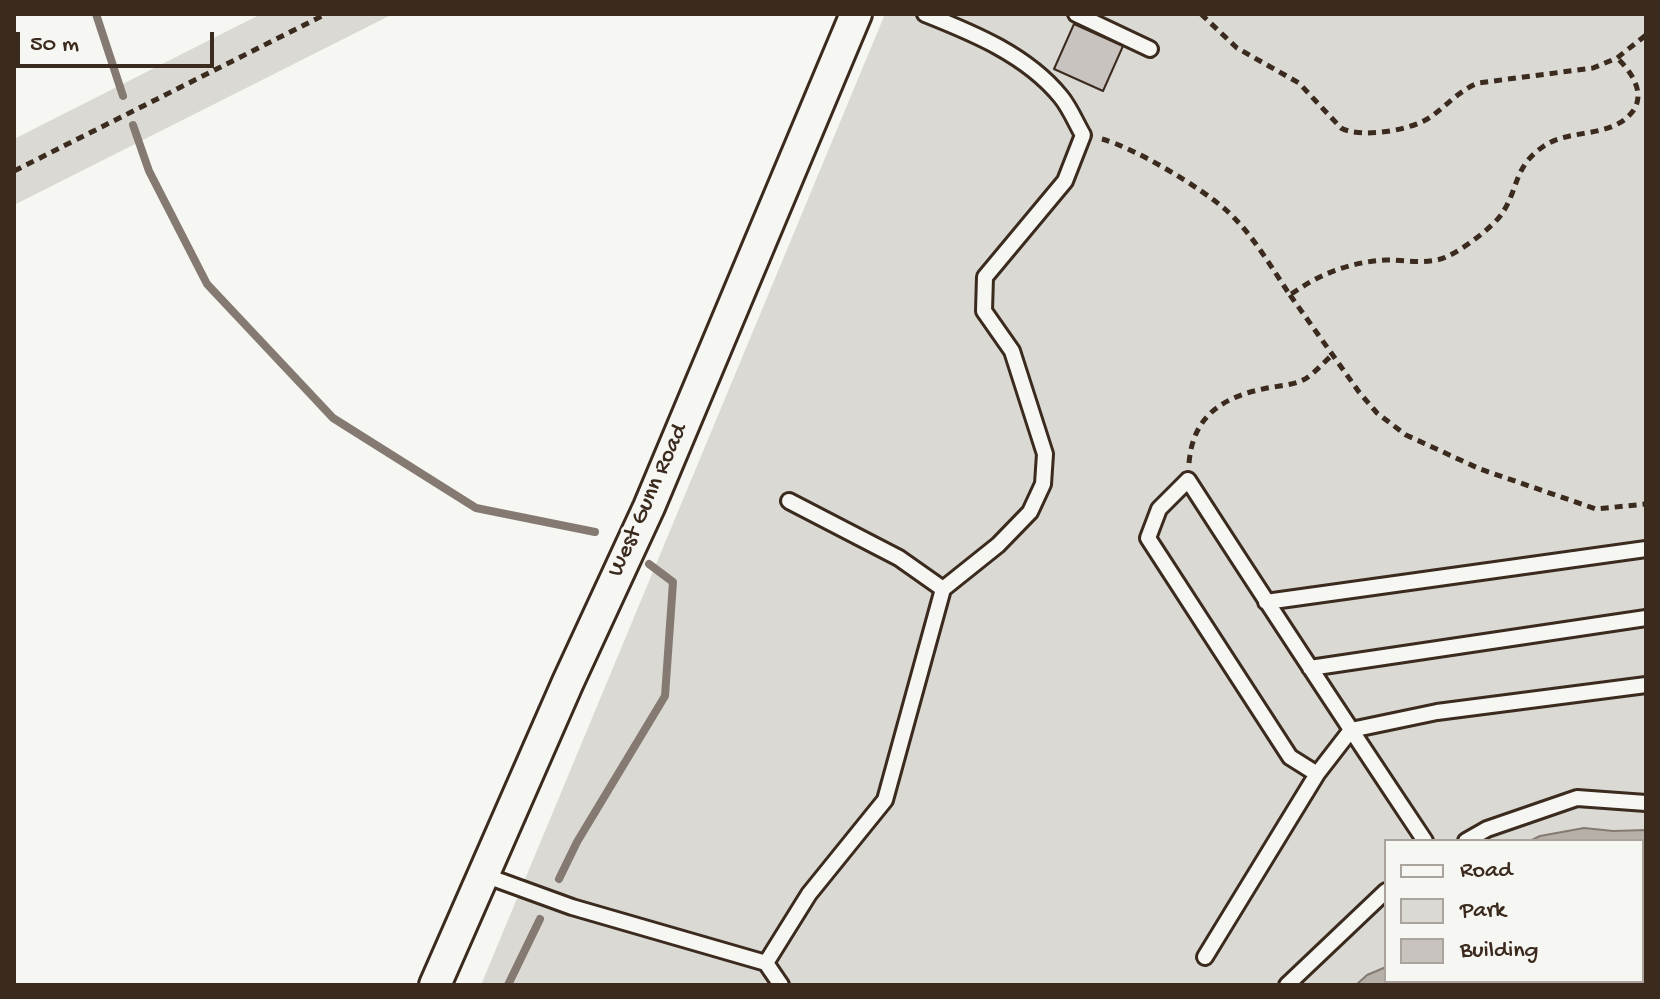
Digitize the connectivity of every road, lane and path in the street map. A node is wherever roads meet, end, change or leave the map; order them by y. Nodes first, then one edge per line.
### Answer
1 (326, 14) edge
2 (856, 14) edge
3 (925, 14) edge
4 (1076, 14) edge
5 (1201, 14) edge
6 (1646, 35) edge
7 (1150, 49) dead end
8 (1617, 58) junction
9 (1083, 135) junction
10 (14, 171) edge
11 (1290, 295) junction
12 (1331, 356) junction
13 (1188, 480) junction
14 (789, 501) dead end
15 (1646, 504) edge
16 (1646, 549) edge
17 (943, 589) junction
18 (1266, 602) junction
19 (1646, 618) edge
20 (1310, 668) junction
21 (1646, 685) edge
22 (1351, 730) junction
23 (1317, 774) junction
24 (1646, 803) edge
25 (1424, 839) edge
26 (1470, 839) edge
27 (484, 875) junction
28 (1384, 893) edge
29 (1205, 957) dead end
30 (766, 963) junction
31 (435, 985) edge
32 (781, 985) edge
33 (1287, 985) edge

1 - 10 path
2 - 27 street, West Gunn Road
3 - 9 lane
4 - 7 lane
5 - 8 path
6 - 8 path
8 - 11 path
9 - 11 path
9 - 17 lane
11 - 12 path
12 - 13 path
12 - 15 path
13 - 18 lane
13 - 23 lane
14 - 17 lane
16 - 18 lane
17 - 30 lane
18 - 20 lane
19 - 20 lane
20 - 22 lane
21 - 22 lane
22 - 23 lane
22 - 25 lane
23 - 29 lane
24 - 26 lane
27 - 30 lane
27 - 31 street, West Gunn Road
28 - 33 lane
30 - 32 lane

